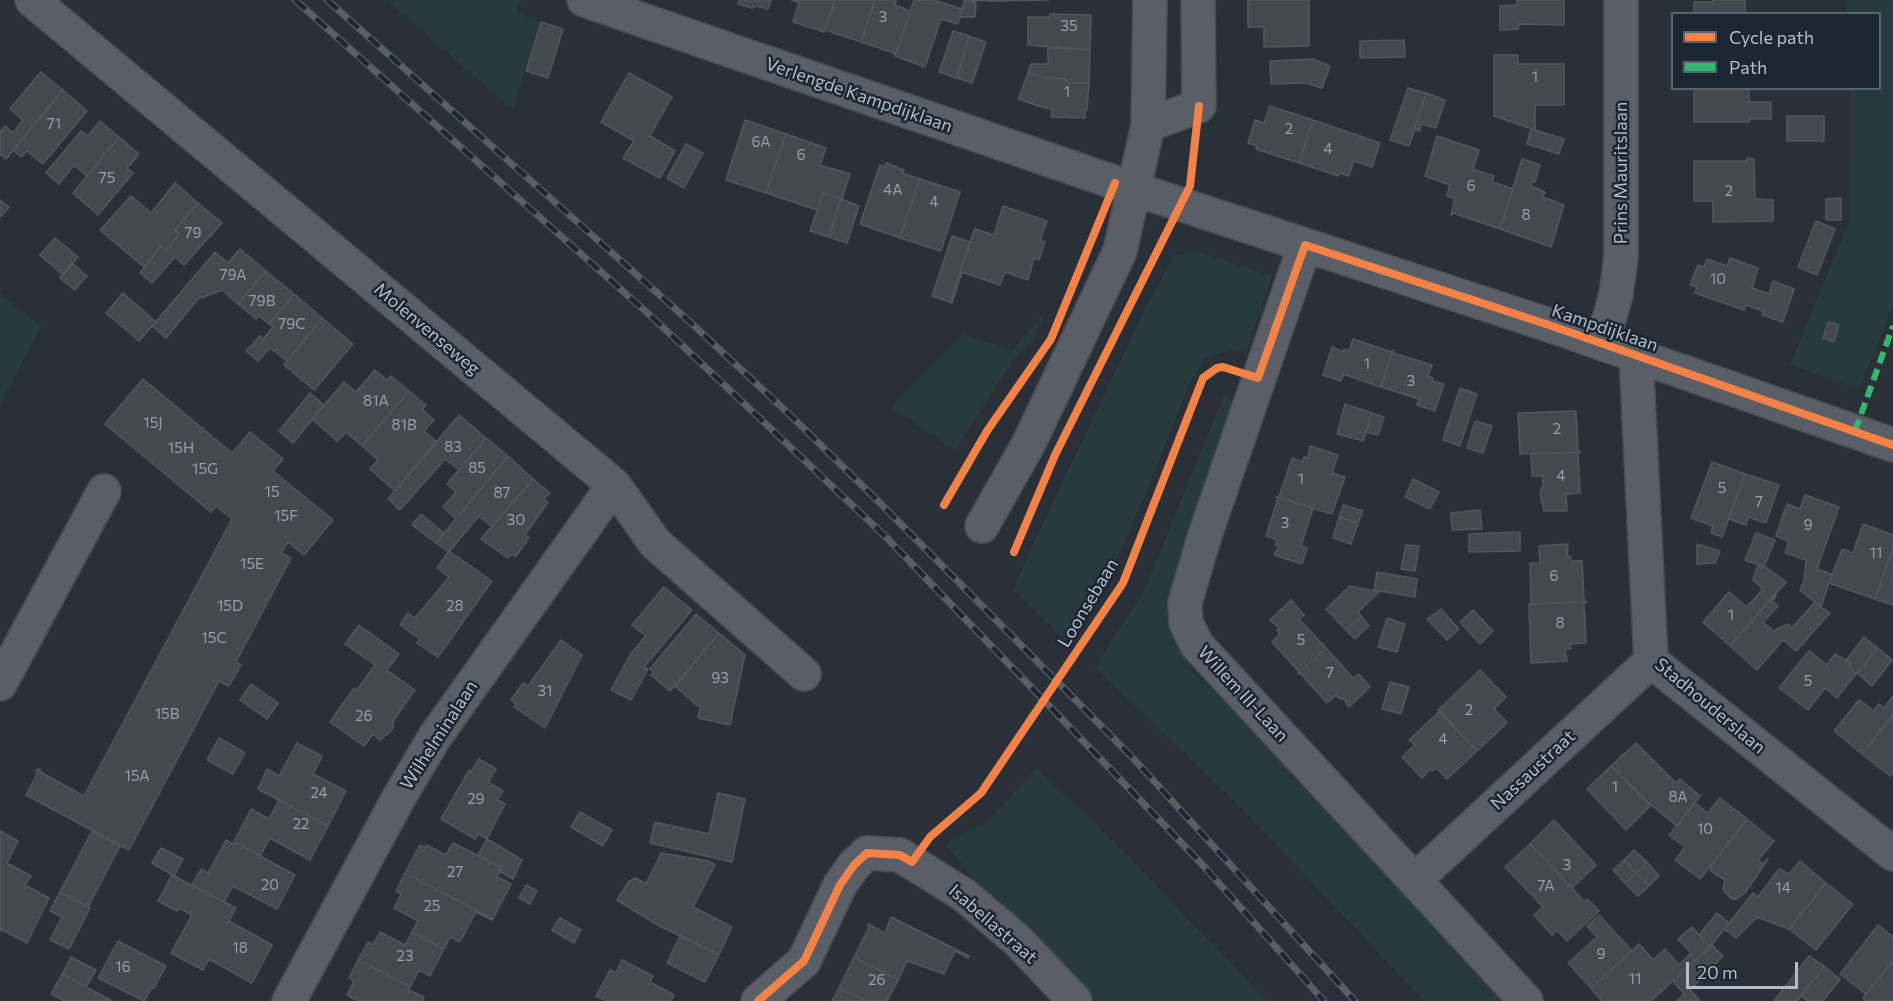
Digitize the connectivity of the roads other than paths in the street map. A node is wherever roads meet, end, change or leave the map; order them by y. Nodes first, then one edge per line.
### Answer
1 (32, 0) edge
2 (584, 0) edge
3 (1150, 0) edge
4 (1198, 0) edge
5 (1621, 0) edge
6 (653, 12) edge
7 (1148, 125) junction
8 (1134, 189) junction
9 (1305, 246) junction
10 (1602, 343) junction
11 (1636, 355) junction
12 (1893, 445) edge
13 (614, 485) junction
14 (104, 491) dead end
15 (982, 526) dead end
16 (1652, 661) junction
17 (804, 674) dead end
18 (0, 684) edge
19 (1893, 854) edge
20 (1415, 880) junction
21 (289, 1001) edge
22 (758, 1001) edge
23 (1075, 1001) edge
24 (1526, 1001) edge

1 - 13 street, Molenvenseweg
2 - 6 street, Verlengde Kampdijklaan
3 - 7 street
4 - 7 street
5 - 10 street, Prins Mauritslaan
6 - 8 street, Verlengde Kampdijklaan
7 - 8 street
8 - 9 street, Kampdijklaan
8 - 15 street
9 - 10 street, Kampdijklaan
9 - 20 street, Willem III-Laan
10 - 11 street, Kampdijklaan
11 - 12 street, Kampdijklaan
11 - 16 street, Stadhouderslaan
13 - 17 street, Molenvenseweg
13 - 21 street, Wilhelminalaan
14 - 18 street
16 - 19 street, Stadhouderslaan
16 - 20 street, Nassaustraat
20 - 24 street, Willem III-Laan
22 - 23 street, Isabellastraat

